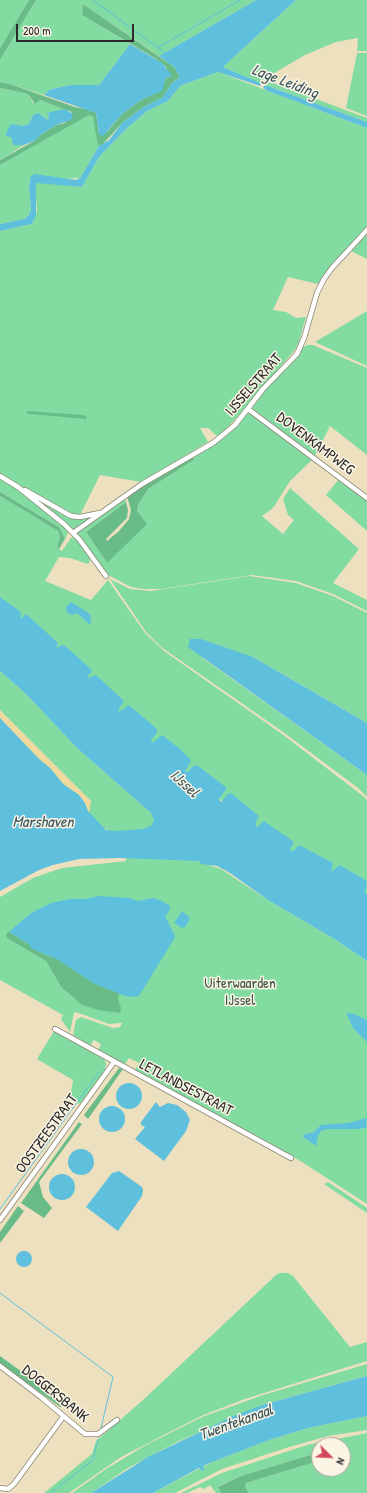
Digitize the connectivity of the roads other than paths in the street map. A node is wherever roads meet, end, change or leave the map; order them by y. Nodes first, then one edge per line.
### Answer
1 (367, 230) edge
2 (248, 408) junction
3 (0, 476) edge
4 (18, 487) junction
5 (367, 498) edge
6 (106, 511) junction
7 (73, 533) junction
8 (106, 576) dead end
9 (55, 1029) dead end
10 (114, 1062) junction
11 (291, 1158) dead end
12 (0, 1220) edge
13 (0, 1366) edge
14 (63, 1417) junction
15 (117, 1420) dead end
16 (0, 1488) edge

1 - 2 street, IJSSELSTRAAT
2 - 5 street, DOVENKAMPWEG
2 - 6 street, IJSSELSTRAAT
3 - 4 street
4 - 6 street, IJSSELSTRAAT
4 - 7 street
6 - 7 street, IJSSELSTRAAT
7 - 8 street
9 - 10 street, LETLANDSESTRAAT
10 - 11 street, LETLANDSESTRAAT
10 - 12 street, OOSTZEESTRAAT
13 - 14 street, DOGGERSBANK
14 - 15 street, DOGGERSBANK
14 - 16 street

